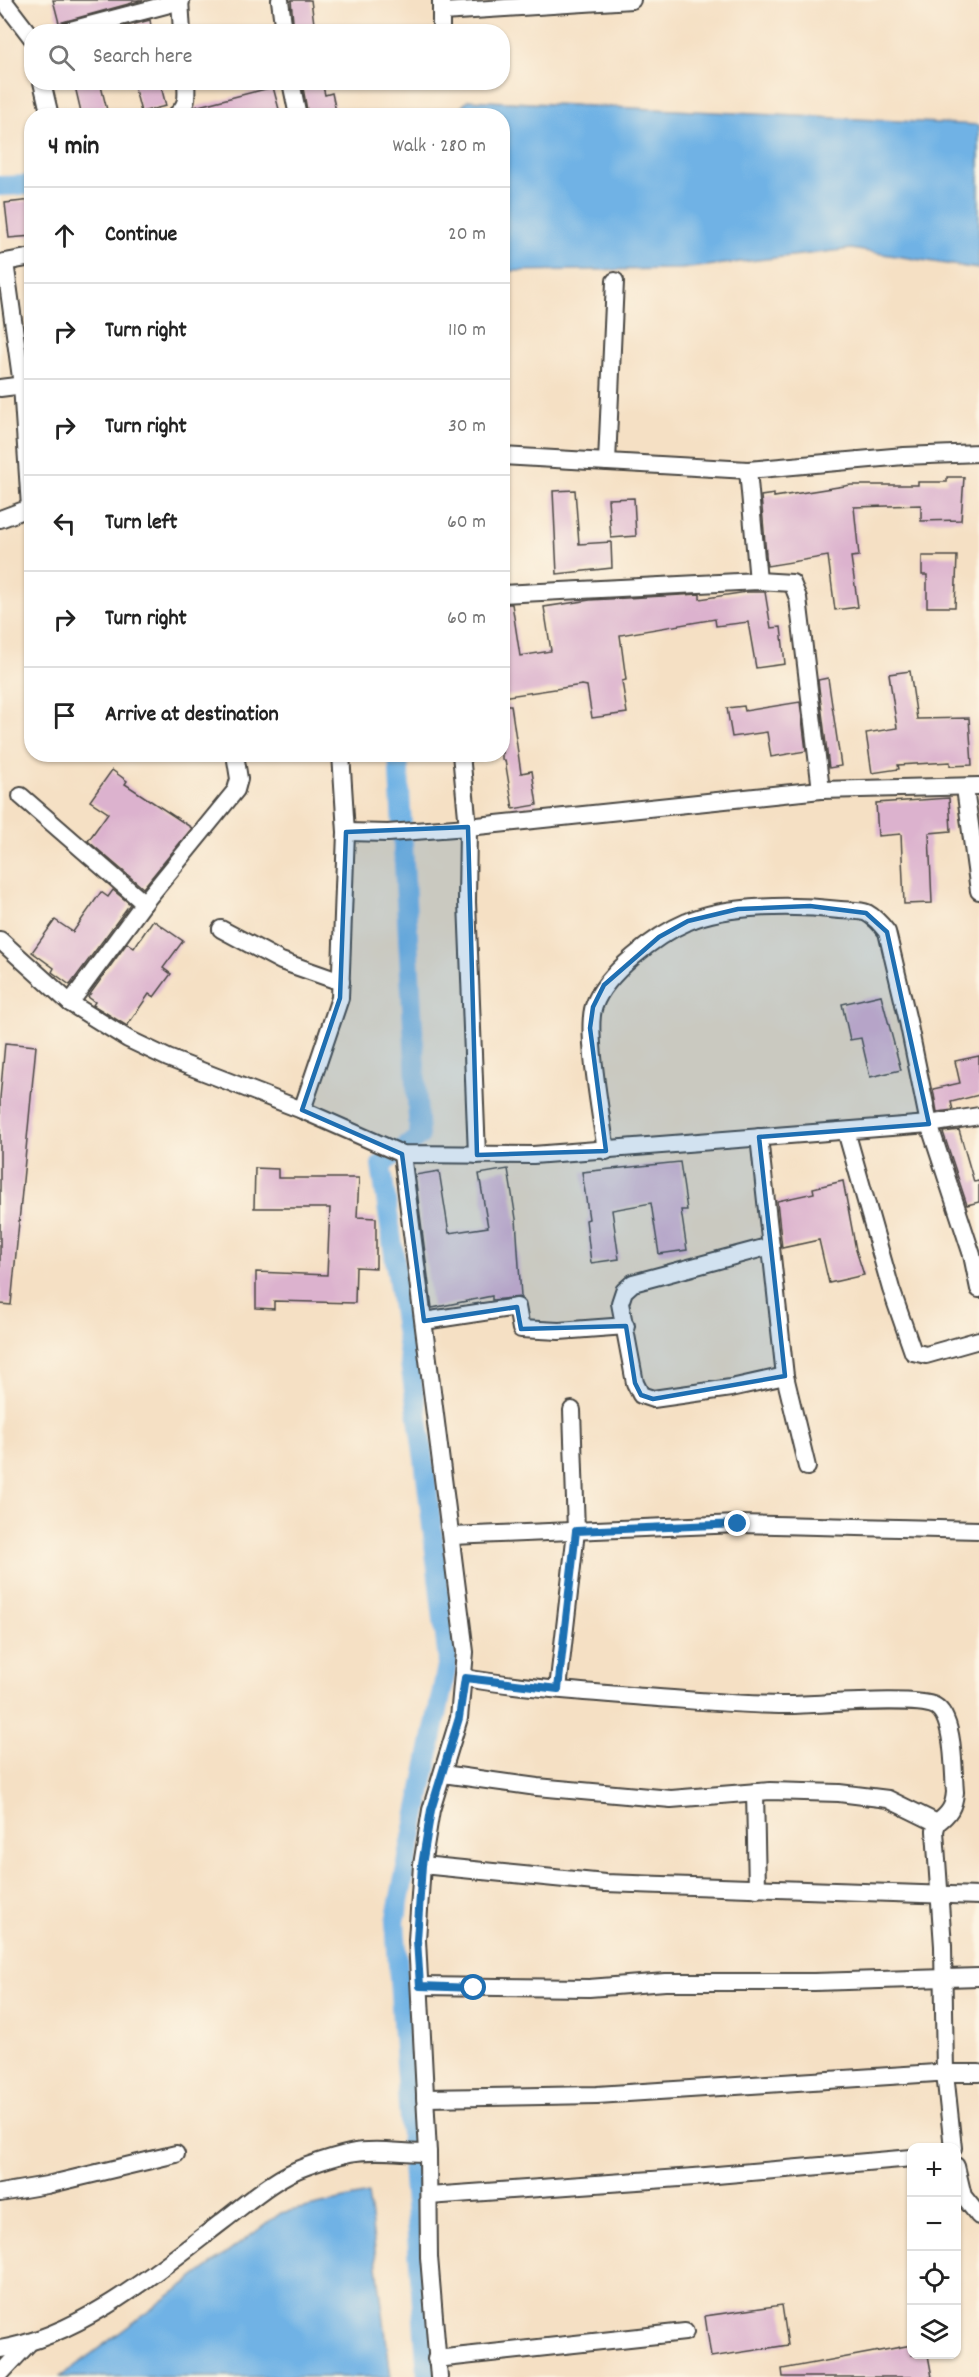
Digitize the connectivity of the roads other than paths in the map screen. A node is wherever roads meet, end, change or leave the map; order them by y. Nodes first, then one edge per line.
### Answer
1 (3, 0) edge
2 (280, 0) edge
3 (625, 0) edge
4 (632, 0) edge
5 (181, 1) edge
6 (441, 6) edge
7 (93, 24) edge
8 (182, 24) edge
9 (283, 24) edge
10 (441, 24) edge
11 (24, 28) edge
12 (44, 90) edge
13 (186, 90) edge
14 (293, 90) edge
15 (48, 108) edge
16 (184, 108) edge
17 (296, 108) edge
18 (24, 258) edge
19 (3, 262) edge
20 (615, 280) dead end
21 (24, 370) edge
22 (24, 385) edge
23 (0, 388) edge
24 (979, 453) edge
25 (510, 456) edge
26 (608, 462) junction
27 (748, 470) junction
28 (24, 510) edge
29 (0, 519) edge
30 (758, 581) junction
31 (510, 594) edge
32 (236, 762) edge
33 (342, 762) edge
34 (462, 762) edge
35 (972, 787) edge
36 (821, 790) junction
37 (21, 796) dead end
38 (468, 826) junction
39 (345, 832) junction
40 (979, 891) edge
41 (144, 903) junction
42 (221, 929) dead end
43 (0, 940) edge
44 (341, 982) junction
45 (69, 1003) junction
46 (302, 1110) junction
47 (979, 1116) edge
48 (928, 1124) junction
49 (846, 1131) junction
50 (759, 1137) junction
51 (606, 1151) junction
52 (398, 1153) junction
53 (477, 1155) junction
54 (771, 1245) junction
55 (979, 1289) edge
56 (424, 1321) junction
57 (626, 1326) junction
58 (979, 1340) edge
59 (785, 1376) junction
60 (572, 1410) dead end
61 (807, 1467) dead end
62 (979, 1530) edge
63 (576, 1531) junction
64 (452, 1536) junction
65 (465, 1678) junction
66 (558, 1689) junction
67 (443, 1774) junction
68 (755, 1792) junction
69 (937, 1823) junction
70 (422, 1865) junction
71 (757, 1889) junction
72 (938, 1896) junction
73 (979, 1896) edge
74 (979, 1977) edge
75 (944, 1978) junction
76 (420, 1986) junction
77 (945, 2073) junction
78 (979, 2073) edge
79 (425, 2098) junction
80 (952, 2143) edge
81 (414, 2153) junction
82 (176, 2154) dead end
83 (907, 2158) edge
84 (961, 2186) edge
85 (0, 2193) edge
86 (429, 2196) junction
87 (979, 2216) edge
88 (684, 2332) dead end
89 (28, 2344) junction
90 (0, 2349) edge
91 (436, 2359) junction
92 (0, 2374) edge
93 (439, 2377) edge

1 - 11 street
2 - 9 street
3 - 4 street
3 - 6 street
5 - 7 street
5 - 8 street
6 - 10 street
12 - 15 street
13 - 16 street
14 - 17 street
18 - 19 street
19 - 21 street
20 - 26 street
22 - 23 street
24 - 27 street
25 - 26 street
26 - 27 street
27 - 30 street
28 - 29 street
30 - 31 street
30 - 36 street
32 - 41 street
33 - 39 street
34 - 38 street
35 - 36 street
35 - 40 street
36 - 38 street
37 - 41 street
38 - 39 street
38 - 53 street
39 - 44 street
41 - 45 street
42 - 44 street
43 - 45 street
44 - 46 street
45 - 46 street
46 - 52 street
47 - 48 street
48 - 49 street
48 - 51 street
48 - 55 street
49 - 50 street
49 - 58 street
50 - 51 street
50 - 54 street
51 - 53 street
52 - 53 street
52 - 56 street
54 - 57 street
54 - 59 street
56 - 57 street
56 - 64 street
57 - 59 street
59 - 61 street
60 - 63 street
62 - 63 street
63 - 64 street
63 - 66 street
64 - 65 street
65 - 66 street
65 - 67 street
66 - 69 street
67 - 68 street
67 - 70 street
68 - 69 street
68 - 71 street
69 - 72 street
70 - 71 street
70 - 76 street
71 - 72 street
72 - 73 street
72 - 75 street
74 - 75 street
75 - 76 street
75 - 77 street
76 - 79 street
77 - 78 street
77 - 79 street
77 - 80 street
79 - 81 street
81 - 86 street
81 - 89 street
82 - 85 street
83 - 86 street
84 - 87 street
86 - 91 street
88 - 91 street
89 - 90 street
89 - 92 street
91 - 93 street

